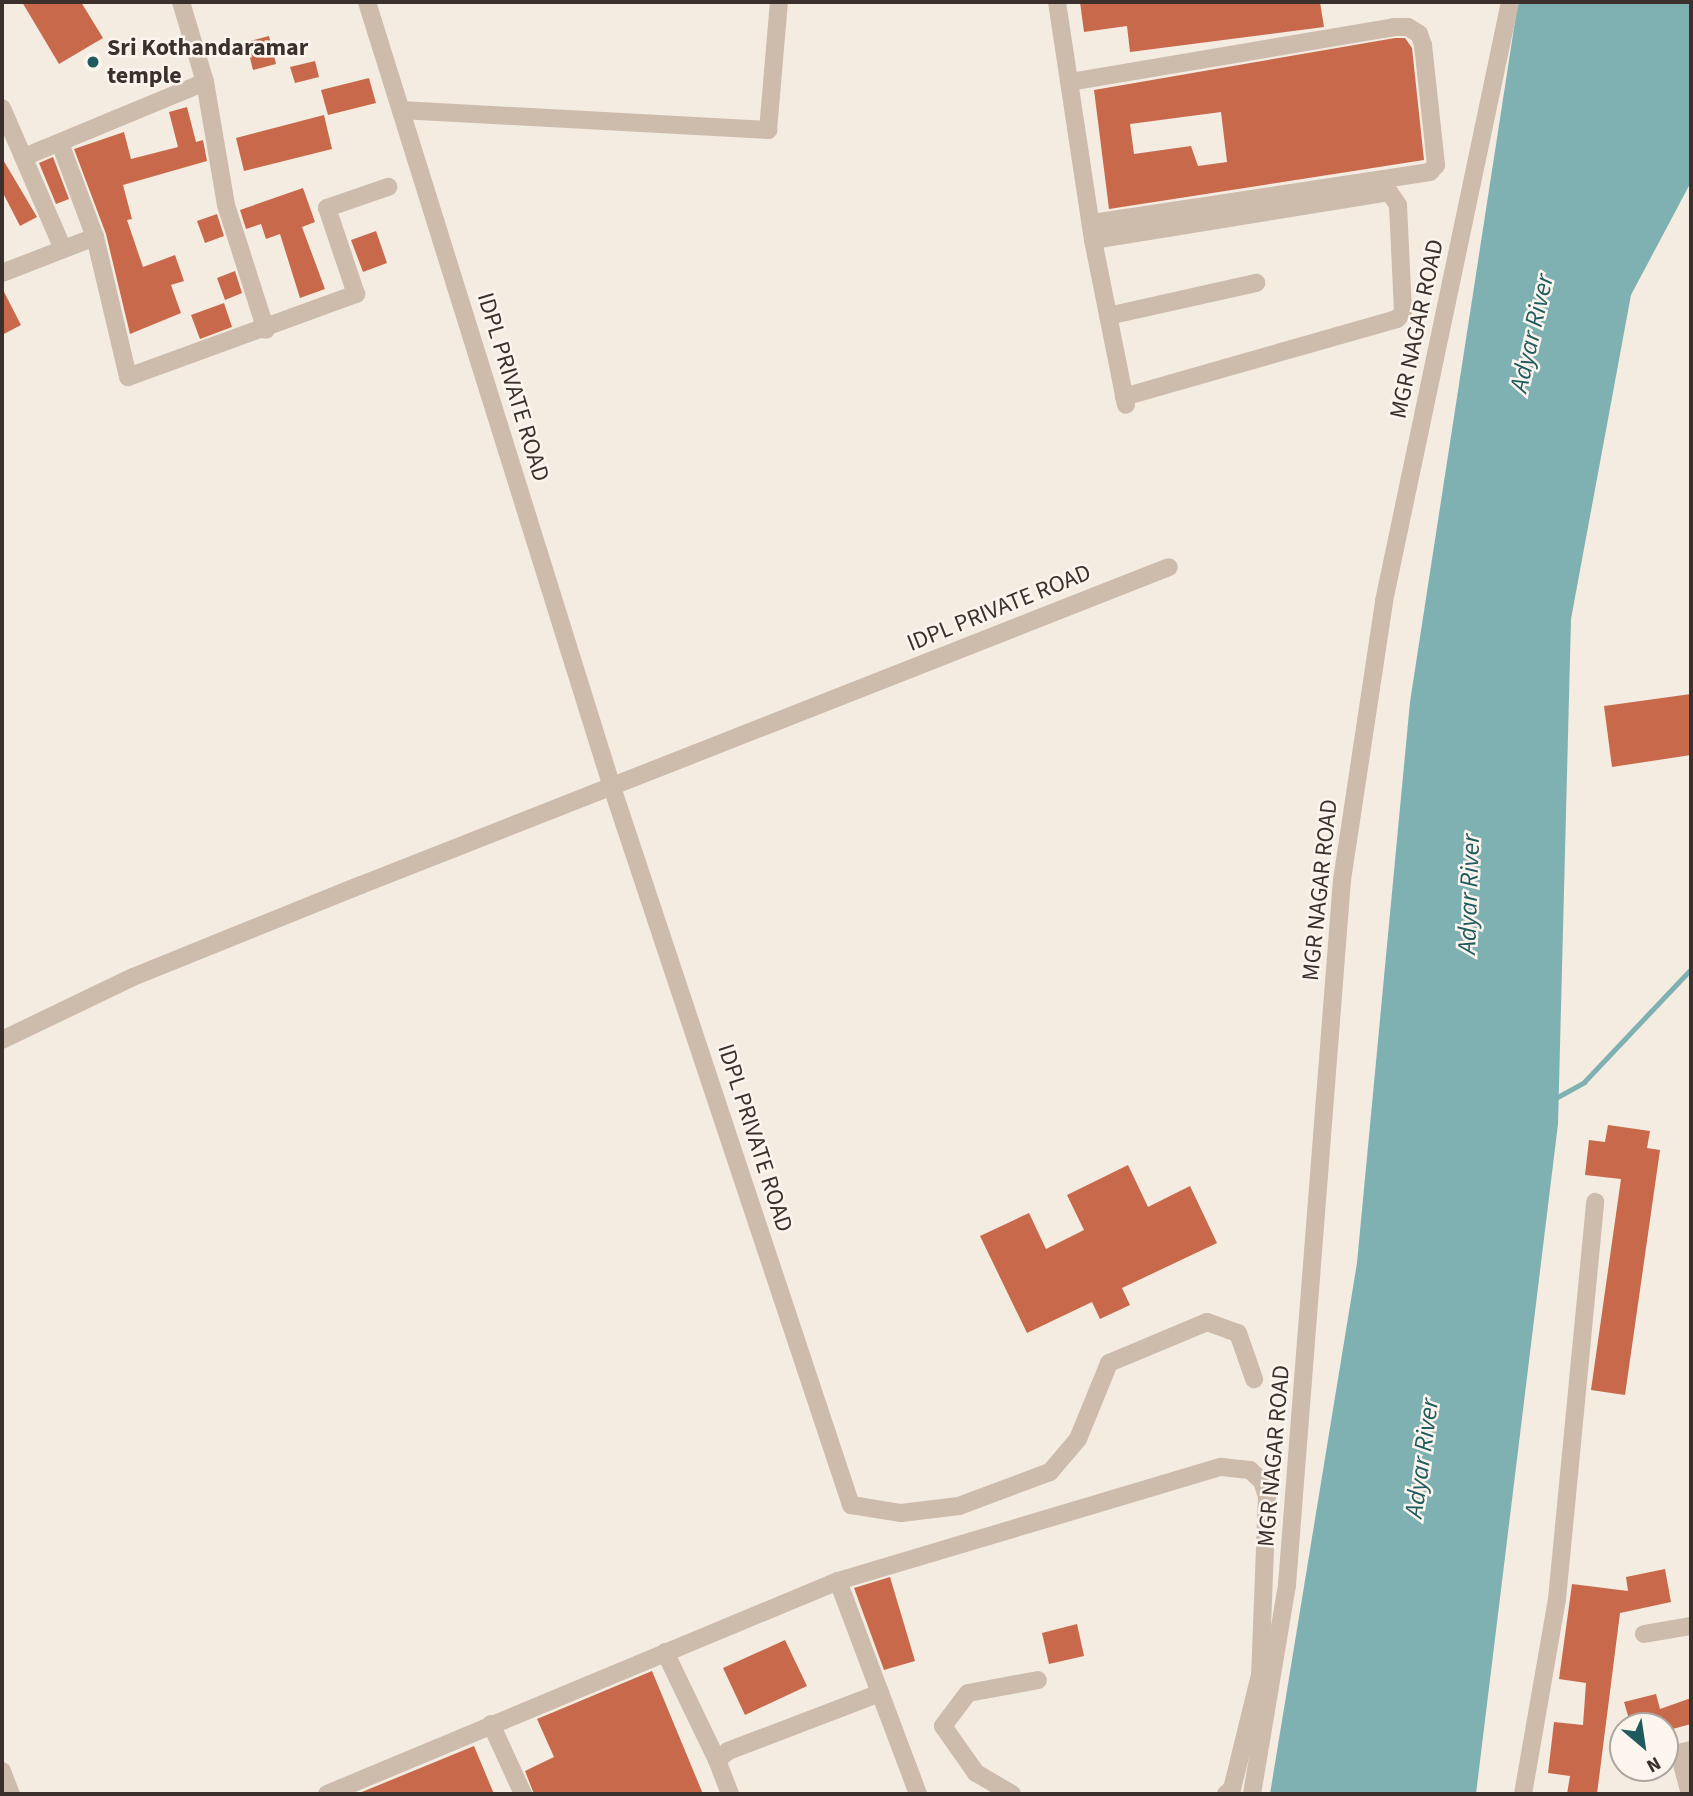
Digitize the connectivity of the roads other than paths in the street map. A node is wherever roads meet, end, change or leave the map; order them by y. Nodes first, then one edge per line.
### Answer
1 (181, 2) edge
2 (367, 2) edge
3 (779, 2) edge
4 (1057, 2) edge
5 (1510, 2) edge
6 (205, 82) junction
7 (1070, 82) junction
8 (2, 108) edge
9 (401, 110) junction
10 (60, 143) junction
11 (24, 157) junction
12 (388, 187) dead end
13 (1093, 232) junction
14 (94, 237) junction
15 (63, 249) junction
16 (2, 273) edge
17 (1256, 283) dead end
18 (1108, 316) junction
19 (266, 330) junction
20 (1169, 568) dead end
21 (612, 787) junction
22 (2, 1040) edge
23 (1595, 1202) dead end
24 (1254, 1379) dead end
25 (838, 1581) junction
26 (1691, 1626) edge
27 (1644, 1634) dead end
28 (665, 1652) junction
29 (1038, 1680) dead end
30 (880, 1693) junction
31 (491, 1724) junction
32 (1691, 1751) edge
33 (717, 1760) junction
34 (2, 1771) edge
35 (331, 1793) edge
36 (11, 1794) edge
37 (523, 1794) edge
38 (730, 1794) edge
39 (918, 1794) edge
40 (1012, 1794) edge
41 (1226, 1794) edge
42 (1252, 1794) edge
43 (1523, 1794) edge
44 (1690, 1794) edge

1 - 6 street
2 - 9 street, IDPL PRIVATE ROAD
3 - 9 street
4 - 7 street
5 - 42 street, MGR NAGAR ROAD
6 - 10 street
6 - 19 street
7 - 13 street
7 - 13 street
8 - 11 street
9 - 21 street, IDPL PRIVATE ROAD
10 - 11 street
10 - 14 street
11 - 15 street
12 - 19 street
13 - 18 street
13 - 18 street
14 - 15 street
14 - 19 street
15 - 16 street
17 - 18 street
20 - 21 street, IDPL PRIVATE ROAD
21 - 22 street
21 - 24 street, IDPL PRIVATE ROAD
23 - 43 street
25 - 28 street
25 - 30 street
25 - 41 street
26 - 27 street
28 - 31 street
28 - 33 street
29 - 40 street
30 - 33 street
30 - 39 street
31 - 35 street
31 - 37 street
32 - 44 street
33 - 38 street
34 - 36 street

